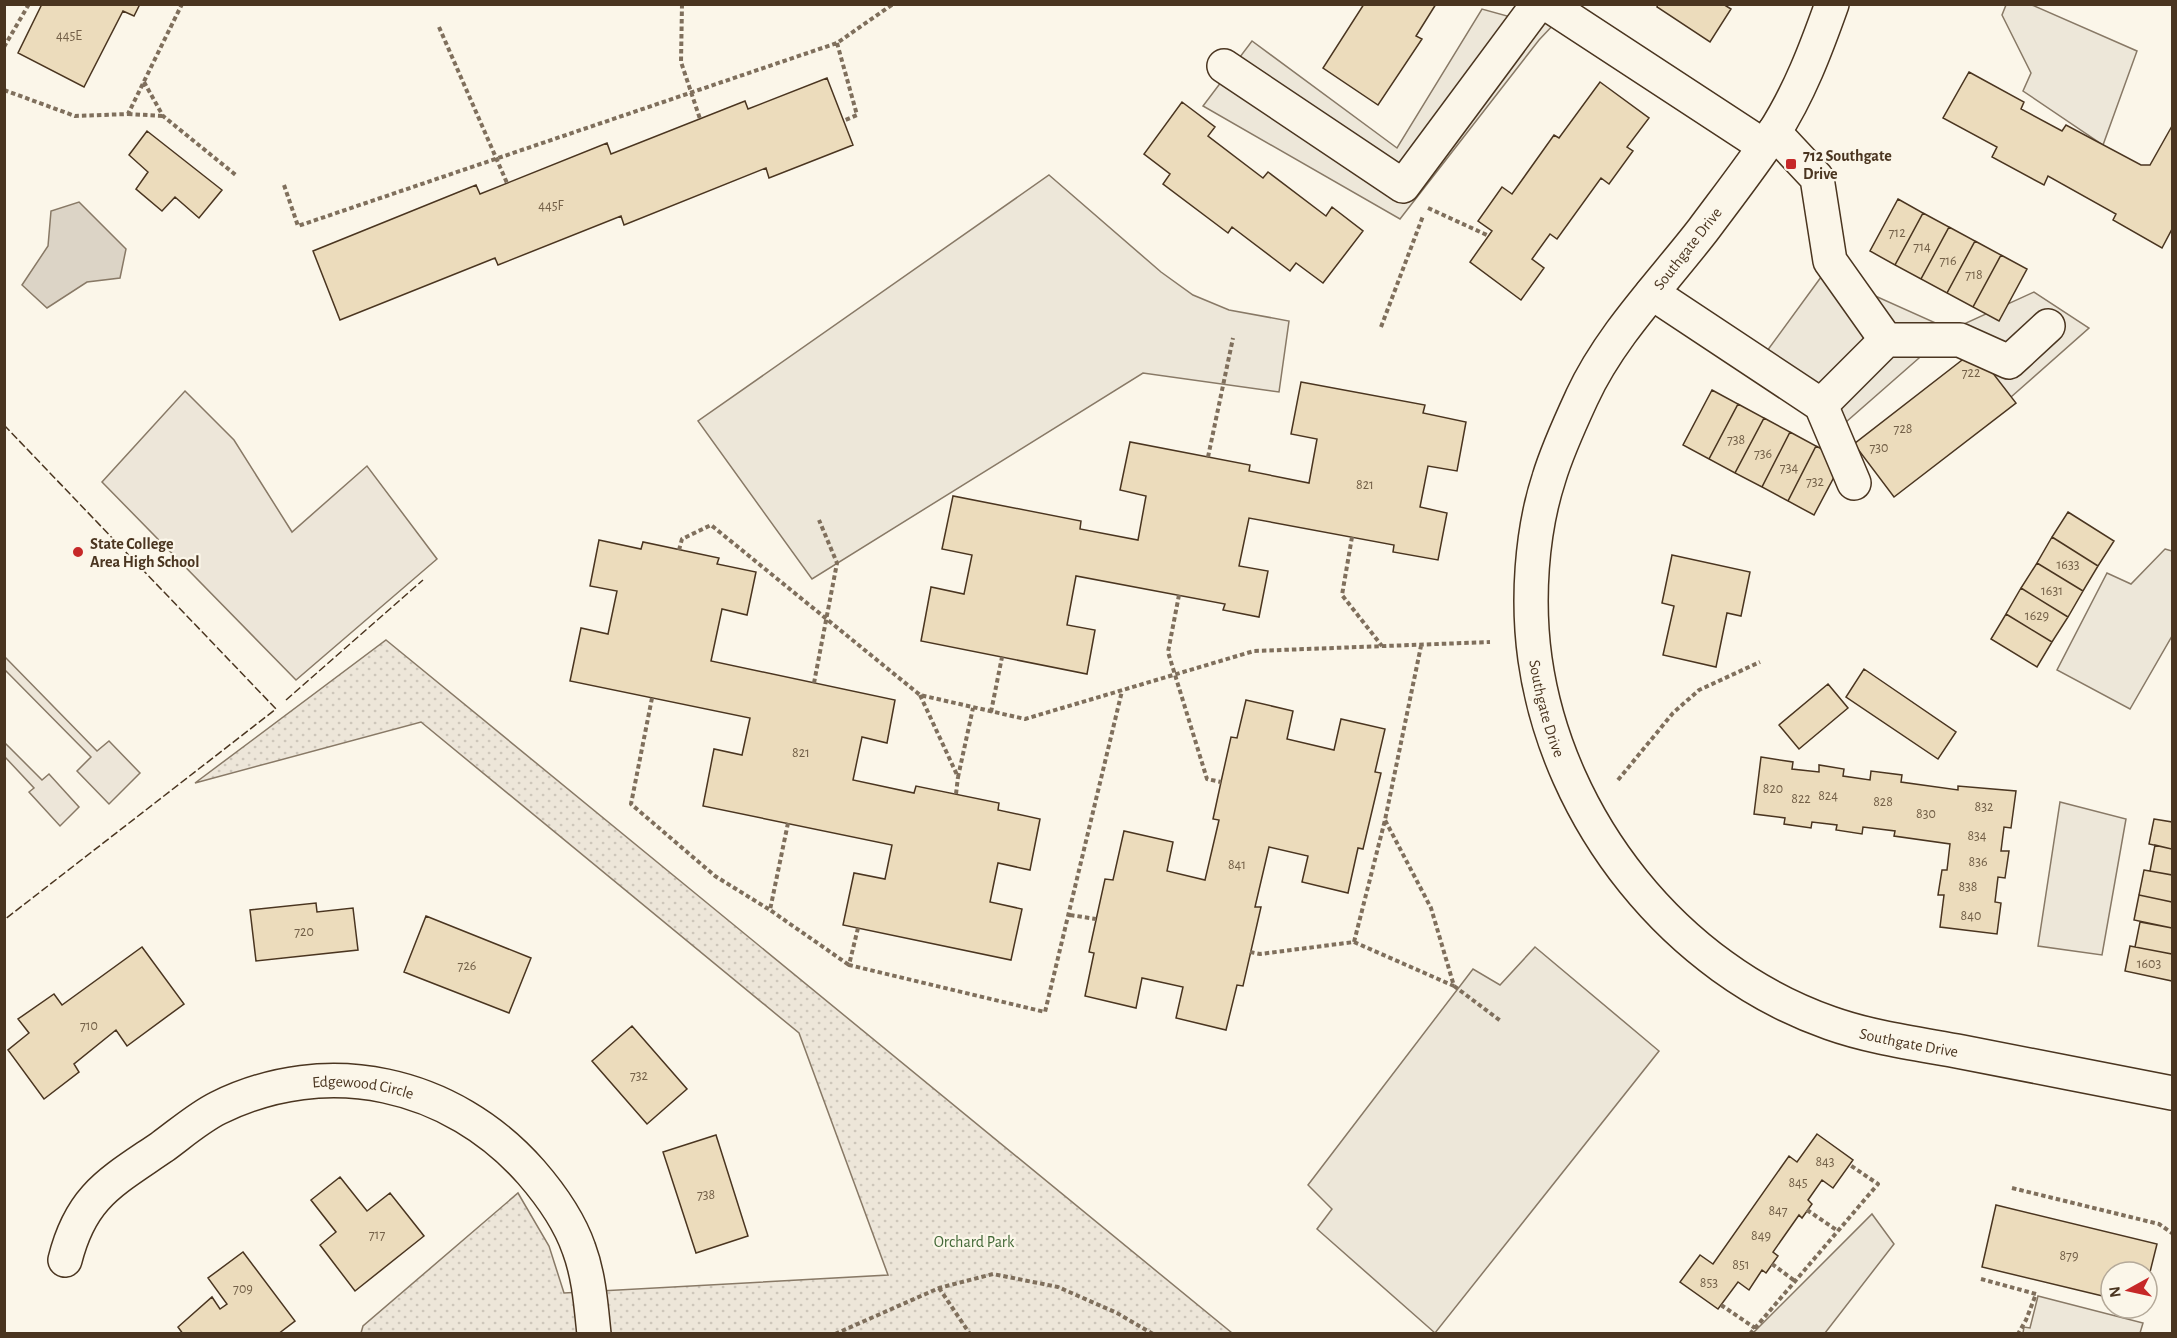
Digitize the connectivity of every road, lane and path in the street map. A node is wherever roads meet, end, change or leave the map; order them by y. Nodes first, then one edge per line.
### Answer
1 (29, 4) edge
2 (182, 4) edge
3 (682, 4) edge
4 (893, 4) edge
5 (1538, 4) edge
6 (1547, 4) edge
7 (1832, 4) edge
8 (439, 27) dead end
9 (837, 43) junction
10 (4, 47) edge
11 (1224, 66) dead end
12 (144, 82) junction
13 (4, 90) edge
14 (690, 94) junction
15 (128, 114) junction
16 (163, 116) junction
17 (700, 119) dead end
18 (843, 122) dead end
19 (1769, 139) junction
20 (496, 157) junction
21 (237, 176) dead end
22 (507, 183) dead end
23 (284, 185) dead end
24 (1489, 236) dead end
25 (1653, 292) junction
26 (2048, 326) dead end
27 (1381, 327) dead end
28 (1233, 338) dead end
29 (1886, 340) junction
30 (1821, 405) junction
31 (1208, 457) dead end
32 (1854, 483) dead end
33 (819, 519) dead end
34 (1352, 537) dead end
35 (679, 550) dead end
36 (1179, 595) dead end
37 (826, 619) junction
38 (1490, 642) dead end
39 (1421, 646) junction
40 (1382, 647) junction
41 (1002, 657) dead end
42 (1760, 662) dead end
43 (1176, 674) junction
44 (814, 683) dead end
45 (1122, 691) junction
46 (920, 695) junction
47 (652, 698) dead end
48 (973, 708) junction
49 (991, 712) junction
50 (958, 777) junction
51 (1618, 780) dead end
52 (1221, 782) dead end
53 (956, 794) dead end
54 (1385, 820) junction
55 (788, 823) dead end
56 (770, 910) junction
57 (1070, 915) junction
58 (1096, 919) dead end
59 (858, 928) dead end
60 (1354, 942) junction
61 (1251, 952) dead end
62 (849, 965) junction
63 (1454, 986) junction
64 (1502, 1022) dead end
65 (2172, 1093) edge
66 (1850, 1165) dead end
67 (2012, 1188) dead end
68 (1807, 1210) dead end
69 (1838, 1231) junction
70 (2172, 1233) edge
71 (65, 1260) dead end
72 (1772, 1264) dead end
73 (1981, 1279) dead end
74 (1795, 1281) junction
75 (939, 1288) junction
76 (1721, 1305) dead end
77 (1755, 1328) junction
78 (594, 1334) edge
79 (835, 1334) edge
80 (970, 1334) edge
81 (1153, 1334) edge
82 (1750, 1334) edge
83 (2018, 1334) edge

1 - 10 path
2 - 12 path
3 - 14 path
4 - 9 path
5 - 11 street
6 - 19 street
7 - 19 street, Southgate Drive
8 - 20 path
9 - 14 path
9 - 18 path
12 - 15 path
12 - 16 path
13 - 15 path
14 - 17 path
14 - 20 path
15 - 16 path
16 - 21 path
19 - 25 street, Southgate Drive
19 - 29 street
20 - 22 path
20 - 23 path
24 - 27 path
25 - 30 street
25 - 65 street, Southgate Drive
26 - 29 street
28 - 31 path
29 - 30 street
30 - 32 street
33 - 37 path
34 - 40 path
35 - 37 path
36 - 43 path
37 - 44 path
37 - 46 path
38 - 39 path
39 - 40 path
39 - 54 path
40 - 43 path
41 - 49 path
42 - 51 path
43 - 45 path
43 - 52 path
45 - 49 path
45 - 57 path
46 - 48 path
46 - 50 path
47 - 56 path
48 - 49 path
48 - 50 path
50 - 53 path
54 - 60 path
54 - 63 path
55 - 56 path
56 - 62 path
57 - 58 path
57 - 62 path
59 - 62 path
60 - 61 path
60 - 63 path
63 - 64 path
66 - 69 path
67 - 70 path
68 - 69 path
69 - 74 path
71 - 78 street, Edgewood Circle
72 - 74 path
73 - 83 path
74 - 77 path
75 - 79 path
75 - 80 path
75 - 81 path
76 - 77 path
77 - 82 path

